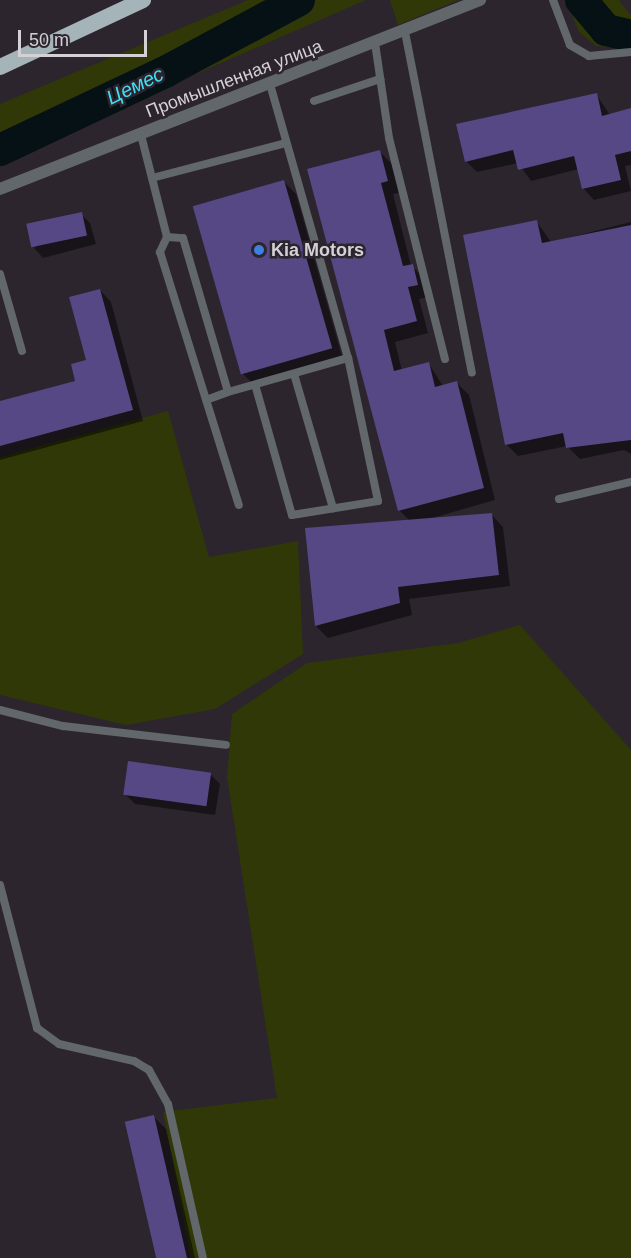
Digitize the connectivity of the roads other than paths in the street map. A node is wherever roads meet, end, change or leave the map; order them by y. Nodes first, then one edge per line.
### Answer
1 (143, 0) edge
2 (480, 0) edge
3 (553, 0) edge
4 (405, 32) junction
5 (375, 43) junction
6 (631, 52) edge
7 (0, 67) edge
8 (380, 79) junction
9 (270, 85) junction
10 (314, 101) dead end
11 (141, 135) junction
12 (286, 143) junction
13 (152, 178) junction
14 (0, 189) edge
15 (167, 237) junction
16 (0, 274) edge
17 (22, 351) dead end
18 (348, 358) junction
19 (445, 359) dead end
20 (472, 372) dead end
21 (294, 374) junction
22 (256, 388) dead end
23 (228, 392) junction
24 (206, 400) junction
25 (631, 482) edge
26 (559, 499) dead end
27 (239, 505) dead end
28 (333, 508) junction
29 (0, 710) edge
30 (226, 745) dead end
31 (0, 885) edge
32 (203, 1258) edge

1 - 7 highway
2 - 4 street, Промышленная улица
3 - 6 lane
4 - 5 street, Промышленная улица
4 - 20 lane
5 - 8 lane
5 - 9 street, Промышленная улица
8 - 10 lane
8 - 19 lane
9 - 11 street, Промышленная улица
9 - 12 lane
11 - 13 lane
11 - 14 street, Промышленная улица
12 - 13 lane
12 - 18 lane
13 - 15 lane
15 - 23 lane
15 - 24 lane
16 - 17 lane
18 - 21 lane
18 - 28 lane
21 - 23 lane
21 - 28 lane
22 - 28 lane
23 - 24 lane
24 - 27 lane
25 - 26 lane
29 - 30 lane
31 - 32 lane

